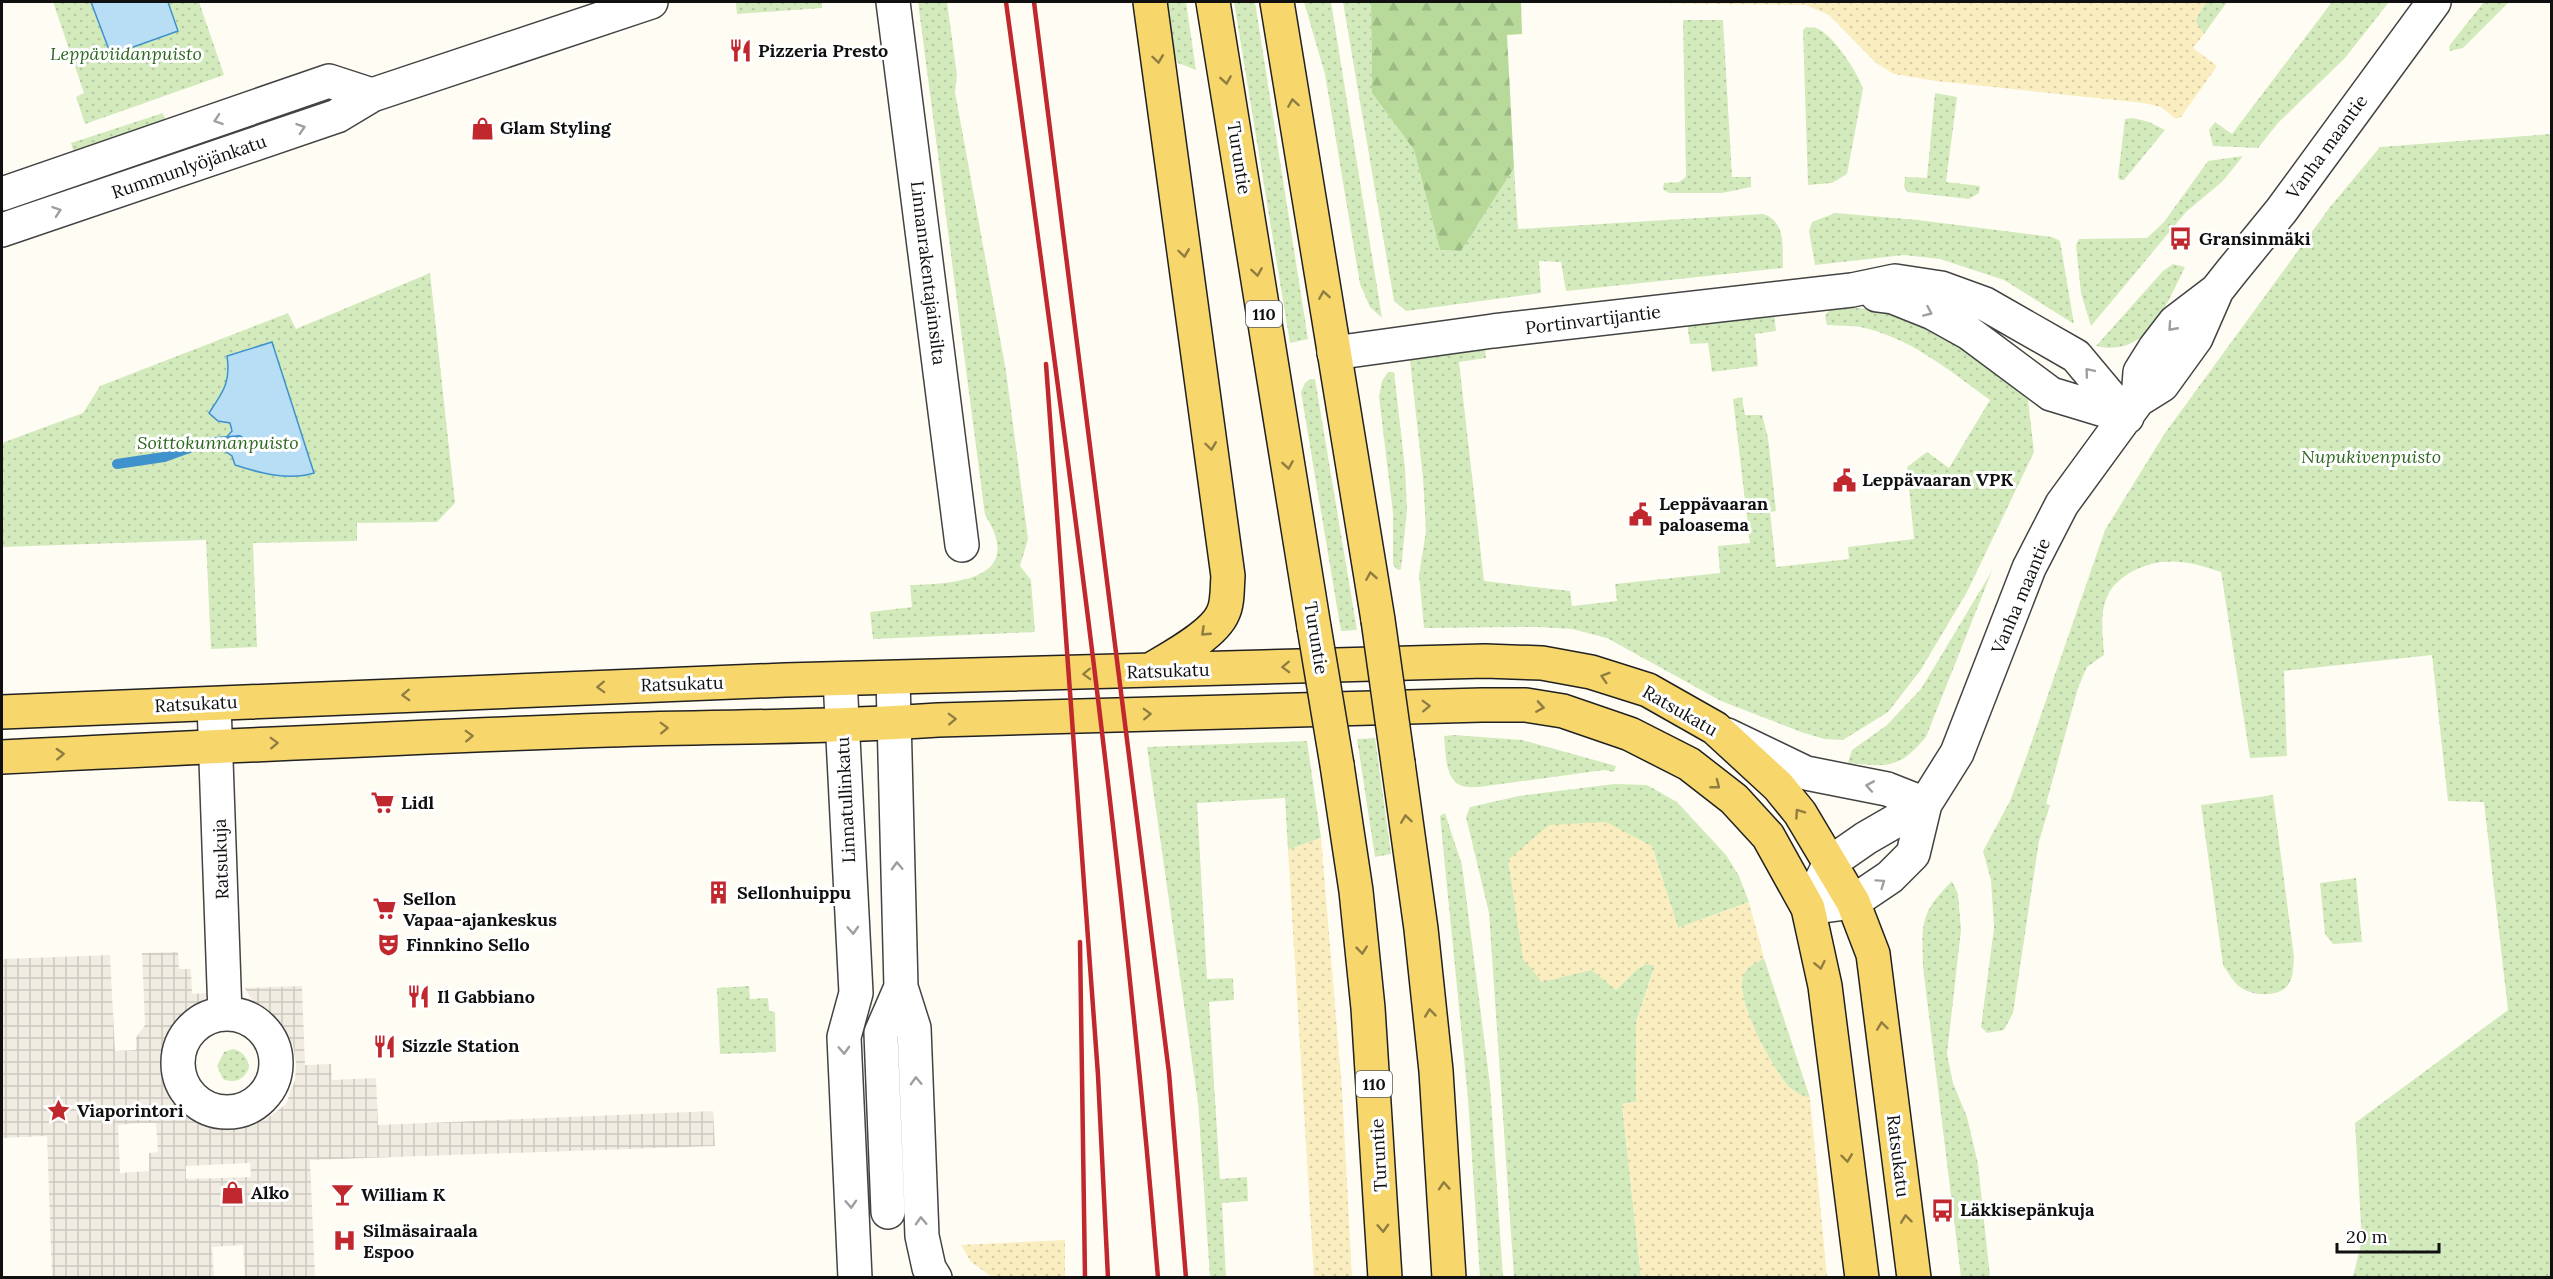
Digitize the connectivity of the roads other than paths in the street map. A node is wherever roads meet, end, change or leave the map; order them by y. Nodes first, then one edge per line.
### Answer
1 (651, 2) edge
2 (893, 2) edge
3 (1150, 2) edge
4 (1213, 2) edge
5 (1277, 2) edge
6 (2434, 2) edge
7 (372, 95) junction
8 (2, 195) edge
9 (2, 230) edge
10 (1852, 290) junction
11 (1334, 353) junction
12 (2132, 409) junction
13 (962, 545) dead end
14 (1146, 672) junction
15 (840, 679) junction
16 (893, 679) junction
17 (214, 704) junction
18 (2, 712) edge
19 (894, 723) junction
20 (842, 724) junction
21 (1715, 728) junction
22 (216, 747) junction
23 (2, 757) edge
24 (1925, 804) junction
25 (1830, 863) junction
26 (1854, 902) junction
27 (1808, 908) junction
28 (901, 987) junction
29 (856, 993) junction
30 (225, 1014) dead end
31 (881, 1033) junction
32 (888, 1212) dead end
33 (855, 1278) edge
34 (935, 1278) edge
35 (1385, 1278) edge
36 (1449, 1278) edge
37 (1862, 1278) edge
38 (1914, 1278) edge

1 - 7 street, Rummunlyöjänkatu
2 - 13 street, Linnanrakentajainsilta
3 -> 14 main road
4 -> 35 main road, Turuntie / 110, bridge
11 -> 5 main road
6 - 12 street, Vanha maantie
7 -> 8 street, Rummunlyöjänkatu
9 -> 7 street, Rummunlyöjänkatu
10 - 11 street, Portinvartijantie
10 -> 12 street, Portinvartijantie
12 -> 10 street, Portinvartijantie
36 -> 11 main road, bridge
12 - 24 street, Vanha maantie
14 -> 16 main road, Ratsukatu
21 -> 14 main road, Ratsukatu
15 - 16 main road, Ratsukatu
15 -> 17 main road, Ratsukatu
15 - 20 street, Linnatullinkatu
16 - 19 street, Linnatullinkatu
17 - 18 main road, Ratsukatu
17 - 22 street, Ratsukuja
19 - 20 main road
19 -> 27 main road
28 -> 19 street, Linnatullinkatu
22 -> 20 main road
20 -> 29 street, Linnatullinkatu
24 -> 21 street
25 -> 21 main road, Ratsukatu
23 -> 22 main road
22 - 30 street, Ratsukuja
24 - 25 street, Vanha maantie
26 -> 24 street, Vanha maantie
25 - 26 main road, Ratsukatu
25 - 27 street, Vanha maantie
26 - 27 street, Vanha maantie
38 -> 26 main road, Ratsukatu
27 -> 37 main road
28 - 31 street, Linnatullinkatu
34 -> 28 street, Linnatullinkatu
29 - 31 street, Linnatullinkatu
29 -> 33 street, Linnatullinkatu
31 - 32 street, Linnatullinkatu

